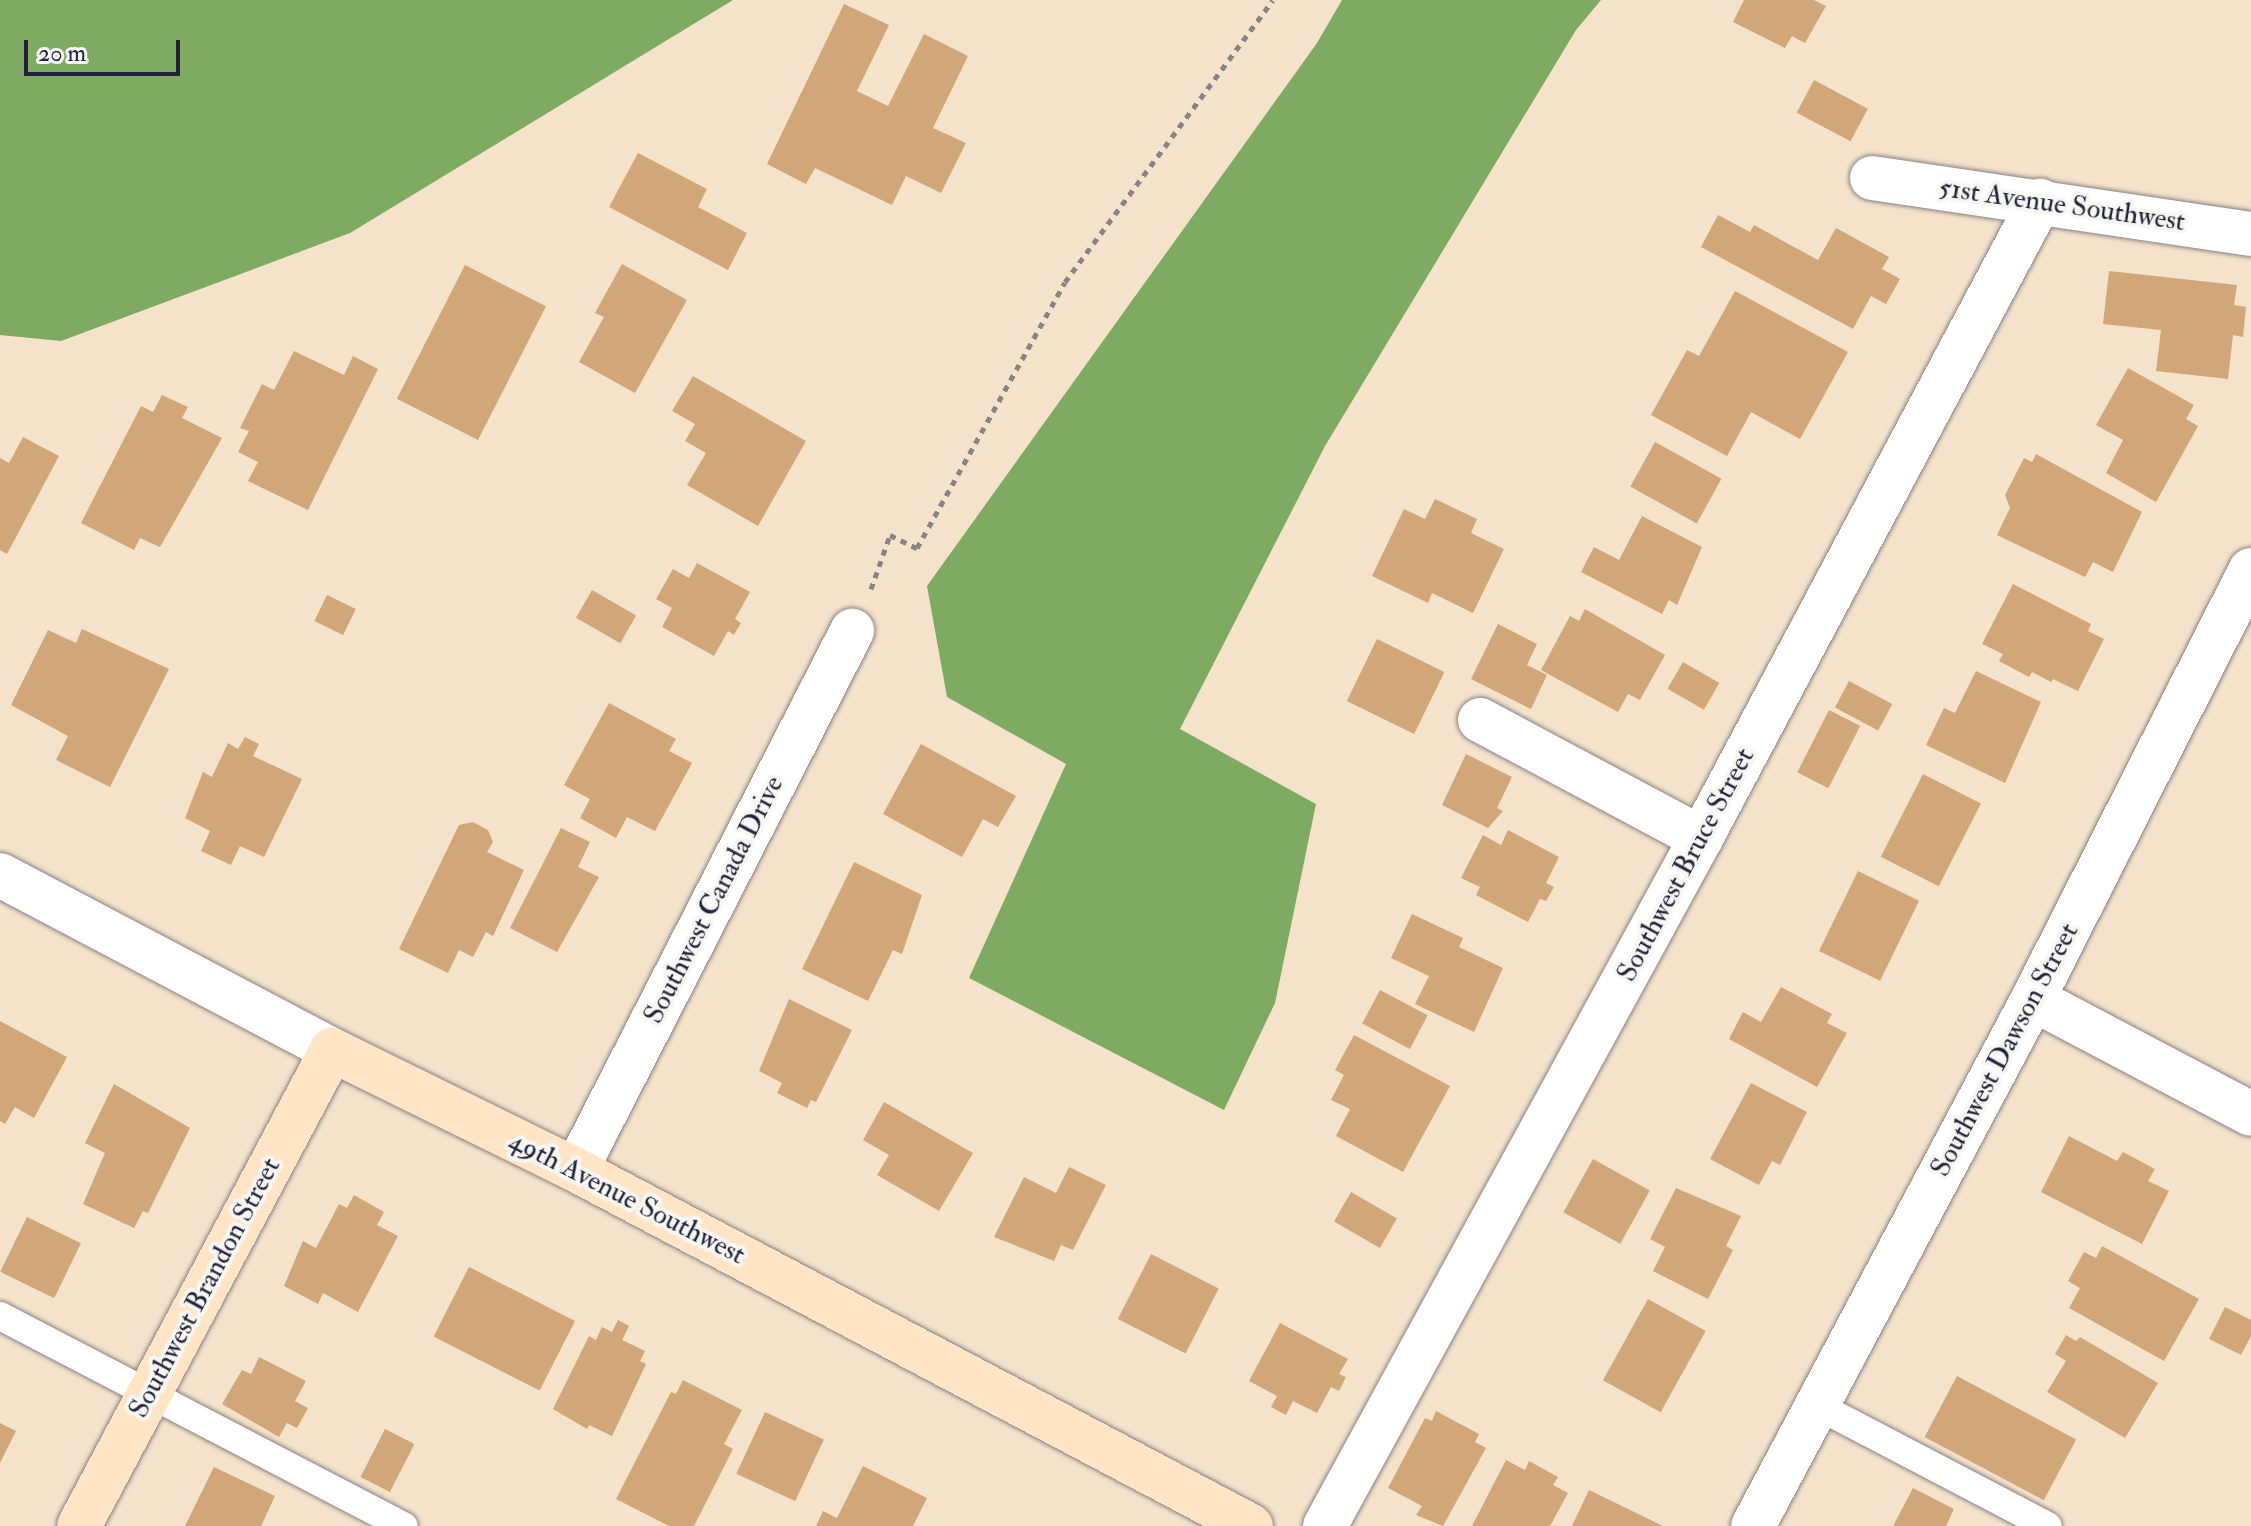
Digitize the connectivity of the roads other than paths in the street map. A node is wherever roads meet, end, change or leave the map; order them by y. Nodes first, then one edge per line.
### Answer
1 (1872, 178) dead end
2 (2040, 201) junction
3 (2251, 234) edge
4 (2246, 591) edge
5 (860, 614) road end
6 (1480, 720) dead end
7 (1701, 838) junction
8 (0, 875) edge
9 (2033, 999) junction
10 (332, 1050) junction
11 (2251, 1114) edge
12 (576, 1170) junction
13 (0, 1316) edge
14 (149, 1394) junction
15 (1818, 1406) junction
16 (79, 1526) edge
17 (404, 1526) edge
18 (1251, 1526) edge
19 (1325, 1526) edge
20 (1753, 1526) edge
21 (2048, 1526) edge

1 - 2 street, 51st Avenue Southwest
2 - 3 street, 51st Avenue Southwest
2 - 7 street, Southwest Bruce Street
4 - 9 street, Southwest Dawson Street
5 - 12 street, Southwest Canada Drive
6 - 7 street
7 - 19 street, Southwest Bruce Street
8 - 10 street, 49th Avenue Southwest
9 - 11 street
9 - 15 street, Southwest Dawson Street
10 - 12 street, 49th Avenue Southwest
10 - 14 street, Southwest Brandon Street
12 - 18 street, 49th Avenue Southwest
13 - 14 lane
14 - 16 street, Southwest Brandon Street
14 - 17 lane
15 - 20 street, Southwest Dawson Street
15 - 21 lane

